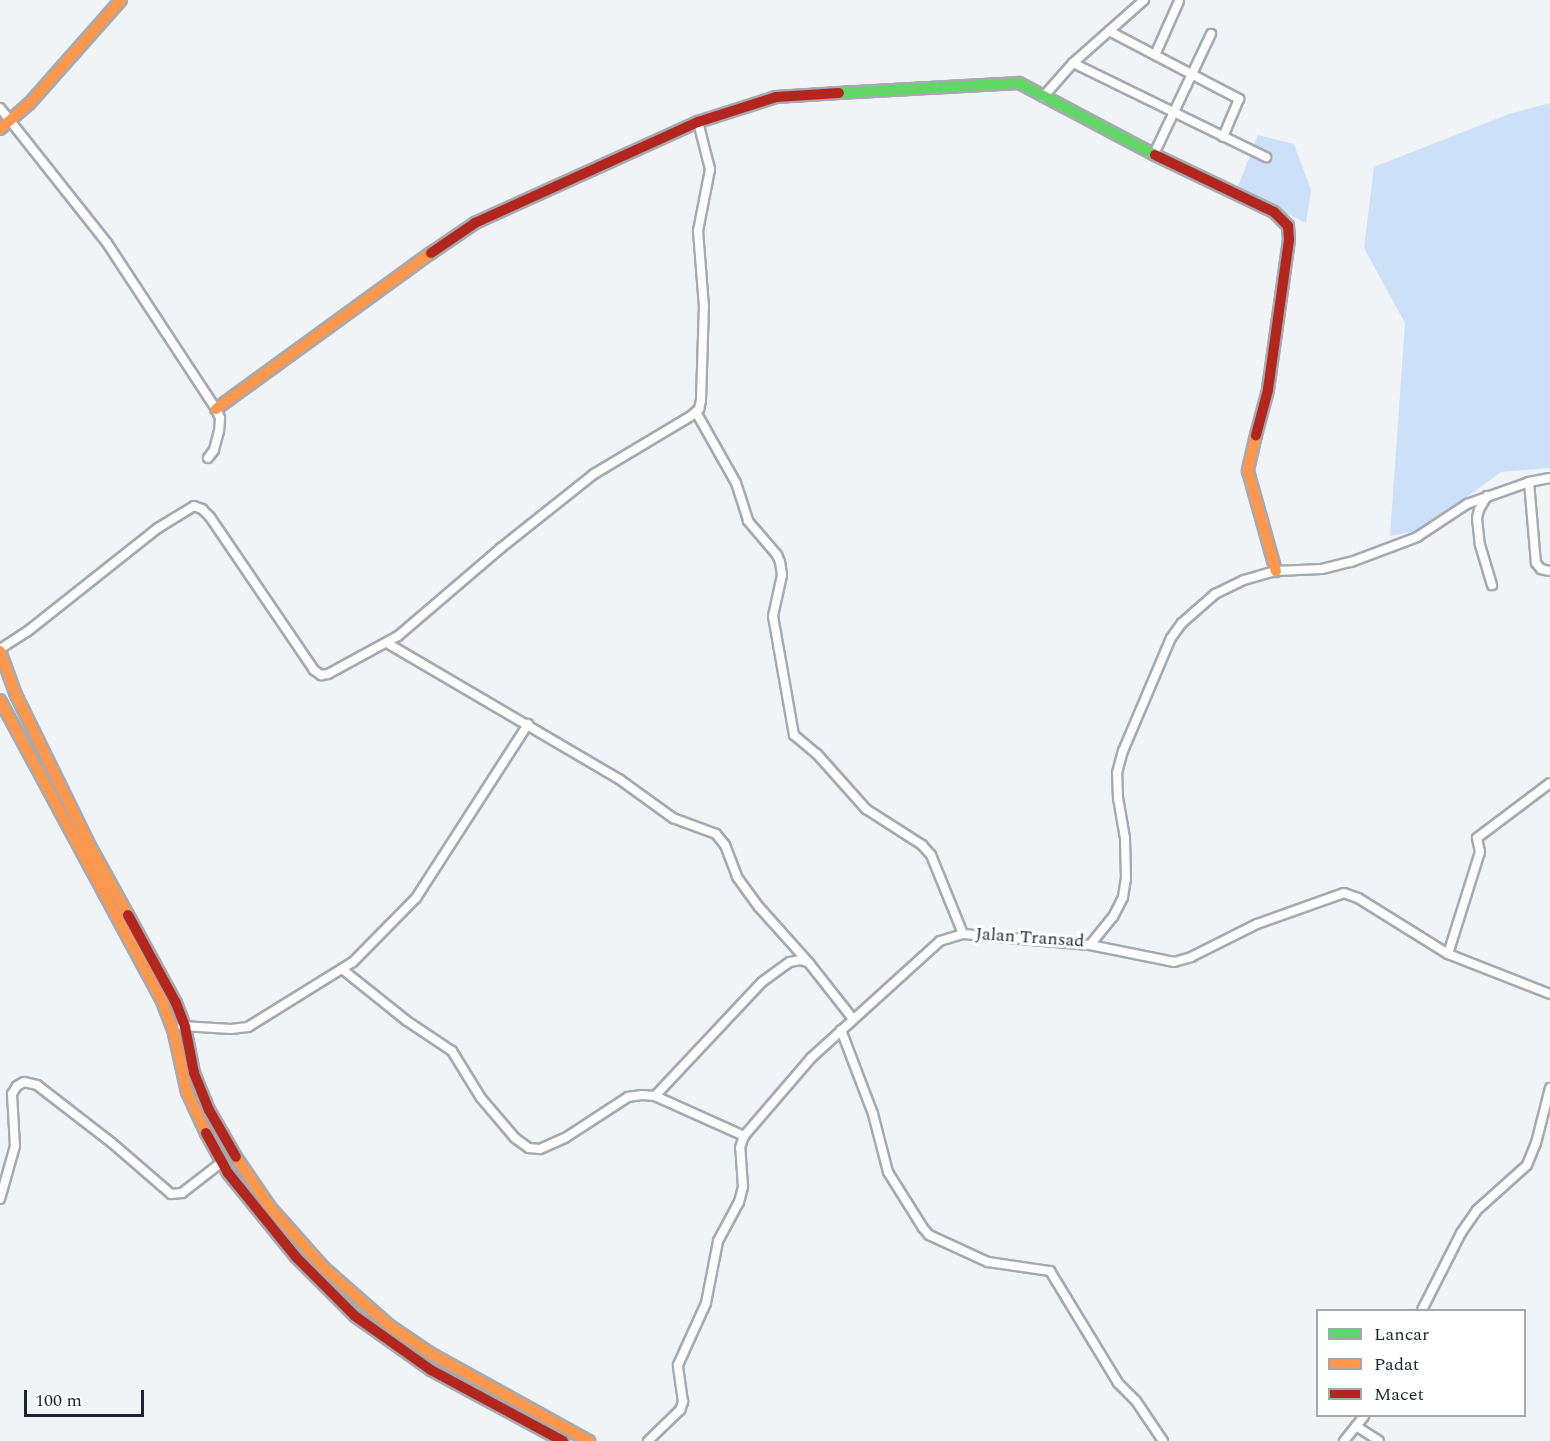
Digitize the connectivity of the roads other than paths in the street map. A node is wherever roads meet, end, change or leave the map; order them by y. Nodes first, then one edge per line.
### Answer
1 (121, 0) edge
2 (1144, 0) edge
3 (1179, 2) dead end
4 (1110, 32) junction
5 (1211, 34) dead end
6 (1155, 55) junction
7 (1073, 63) junction
8 (1194, 75) junction
9 (1043, 96) junction
10 (0, 108) edge
11 (1174, 114) junction
12 (10, 121) junction
13 (698, 122) junction
14 (0, 129) edge
15 (1223, 137) junction
16 (1154, 154) junction
17 (1266, 157) dead end
18 (216, 409) junction
19 (696, 412) junction
20 (208, 458) dead end
21 (1550, 478) edge
22 (1529, 482) junction
23 (1487, 496) junction
24 (1276, 571) junction
25 (1550, 572) edge
26 (1492, 585) dead end
27 (387, 643) junction
28 (0, 650) edge
29 (0, 700) edge
30 (528, 724) junction
31 (1550, 783) edge
32 (963, 934) junction
33 (1090, 945) junction
34 (1448, 954) junction
35 (809, 963) junction
36 (342, 969) junction
37 (1550, 994) edge
38 (853, 1019) junction
39 (172, 1025) junction
40 (185, 1027) junction
41 (841, 1030) junction
42 (1550, 1088) edge
43 (655, 1096) junction
44 (744, 1136) junction
45 (222, 1162) junction
46 (0, 1199) edge
47 (1423, 1309) edge
48 (1363, 1417) edge
49 (1356, 1426) junction
50 (562, 1441) edge
51 (589, 1441) edge
52 (648, 1441) edge
53 (1163, 1441) edge
54 (1344, 1441) edge
55 (1379, 1441) edge

1 - 12 street
2 - 4 street
3 - 6 street
4 - 6 street
4 - 7 street
5 - 8 street
6 - 8 street
7 - 9 street
7 - 11 street
8 - 11 street
8 - 15 street
9 - 13 street
9 - 16 street
10 - 12 street
11 - 15 street
11 - 16 street
12 - 14 street
12 - 18 street
13 - 18 street
13 - 19 street
15 - 17 street
16 - 24 street
18 - 20 street
19 - 27 street
19 - 32 street
21 - 22 street, Jalan Transad
22 - 23 street, Jalan Transad
22 - 25 street
23 - 24 street, Jalan Transad
23 - 26 street
24 - 33 street, Jalan Transad
27 - 28 street
27 - 30 street
28 - 40 street
29 - 39 street
30 - 35 street
30 - 36 street
31 - 34 street
32 - 33 street, Jalan Transad
32 - 38 street, Jalan Transad
33 - 34 street
34 - 37 street
35 - 38 street
35 - 43 street
36 - 40 street
36 - 43 street
38 - 41 street, Jalan Transad
39 - 40 street
39 - 45 street
40 - 51 street
41 - 44 street, Jalan Transad
41 - 53 street
42 - 47 street
43 - 44 street
44 - 52 street
45 - 46 street
45 - 50 street
48 - 49 street
49 - 54 street
49 - 55 street

